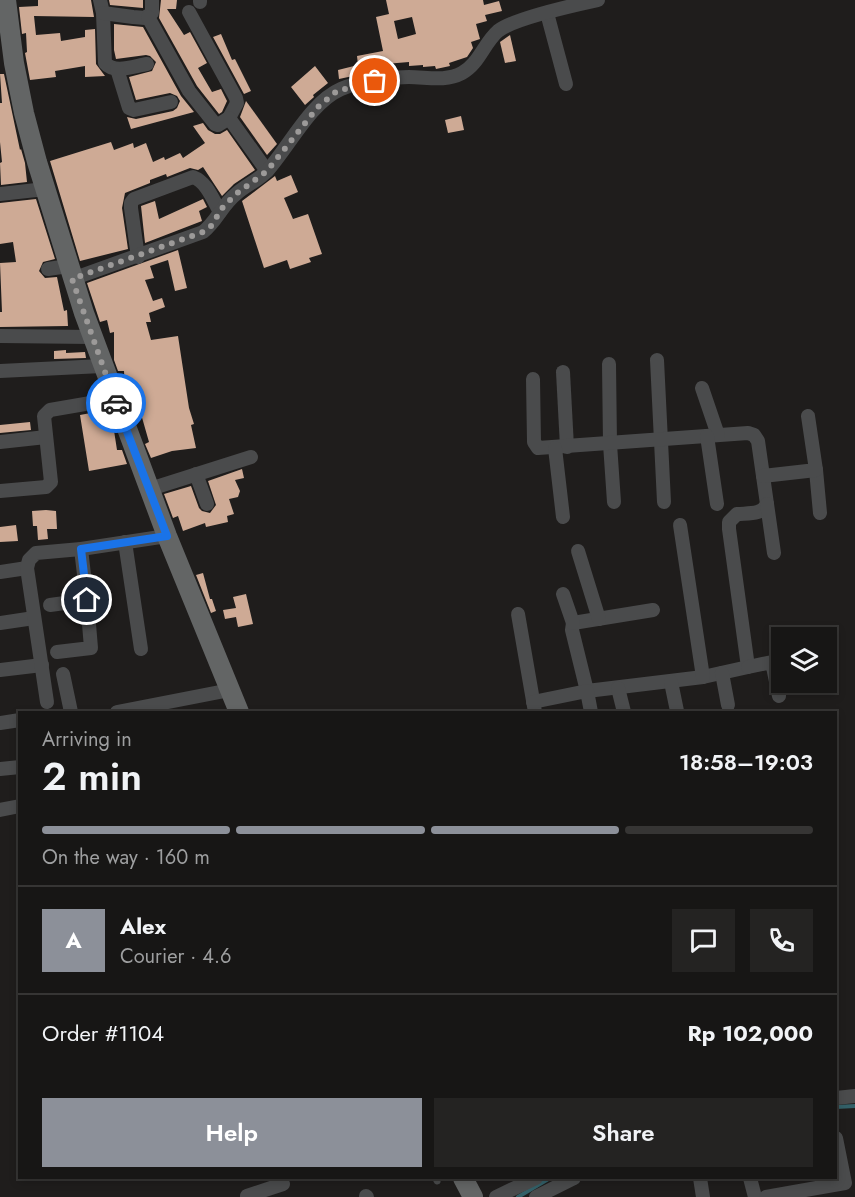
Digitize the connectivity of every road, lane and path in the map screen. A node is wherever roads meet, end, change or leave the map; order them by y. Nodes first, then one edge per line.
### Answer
1 (152, 0) edge
2 (593, 0) edge
3 (101, 6) edge
4 (5, 12) edge
5 (189, 12) dead end
6 (547, 13) junction
7 (148, 17) junction
8 (147, 64) dead end
9 (117, 69) junction
10 (566, 84) dead end
11 (171, 102) dead end
12 (229, 118) junction
13 (267, 171) junction
14 (45, 189) junction
15 (0, 194) edge
16 (220, 212) junction
17 (138, 257) junction
18 (48, 268) dead end
19 (70, 272) junction
20 (0, 336) edge
21 (93, 337) junction
22 (657, 360) dead end
23 (609, 364) dead end
24 (102, 366) junction
25 (0, 371) edge
26 (563, 372) dead end
27 (533, 379) dead end
28 (702, 388) dead end
29 (114, 399) junction
30 (808, 416) dead end
31 (46, 436) junction
32 (713, 436) junction
33 (660, 440) junction
34 (0, 442) edge
35 (610, 444) junction
36 (561, 448) junction
37 (251, 457) dead end
38 (816, 470) junction
39 (196, 474) junction
40 (763, 476) junction
41 (150, 489) junction
42 (0, 491) edge
43 (614, 502) dead end
44 (664, 502) dead end
45 (207, 504) dead end
46 (717, 504) dead end
47 (767, 504) junction
48 (820, 513) dead end
49 (563, 517) dead end
50 (680, 525) dead end
51 (167, 536) junction
52 (125, 542) junction
53 (81, 549) junction
54 (578, 551) dead end
55 (774, 553) dead end
56 (27, 568) junction
57 (0, 572) edge
58 (563, 594) dead end
59 (87, 600) junction
60 (50, 605) dead end
61 (652, 610) dead end
62 (518, 614) dead end
63 (34, 618) junction
64 (599, 619) junction
65 (0, 623) edge
66 (573, 623) junction
67 (141, 649) dead end
68 (57, 652) dead end
69 (42, 665) junction
70 (748, 667) junction
71 (0, 670) edge
72 (722, 673) junction
73 (63, 674) dead end
74 (703, 677) junction
75 (671, 682) junction
76 (618, 688) junction
77 (230, 690) junction
78 (587, 691) junction
79 (779, 696) dead end
80 (48, 702) dead end
81 (728, 705) dead end
82 (534, 707) edge
83 (71, 711) edge
84 (122, 711) edge
85 (239, 711) edge
86 (591, 711) edge
87 (624, 711) edge
88 (677, 711) dead end
89 (18, 720) edge
90 (0, 723) edge
91 (18, 767) edge
92 (0, 769) edge
93 (18, 806) edge
94 (0, 810) edge
95 (855, 1096) edge
96 (837, 1098) edge
97 (837, 1143) edge
98 (464, 1179) edge
99 (534, 1179) edge
100 (572, 1179) edge
101 (700, 1179) edge
102 (750, 1179) edge
103 (283, 1185) dead end
104 (268, 1188) edge
105 (799, 1189) edge
106 (847, 1190) edge
107 (248, 1196) edge
108 (473, 1197) edge
109 (496, 1197) edge
110 (536, 1197) edge
111 (704, 1197) edge
112 (754, 1197) edge
113 (766, 1197) edge

1 - 7 street
2 - 6 street
3 - 7 street
3 - 9 street
4 - 14 street
5 - 12 street
6 - 10 street
6 - 13 street
7 - 12 street
8 - 9 street
9 - 11 street
12 - 13 street
13 - 16 street
14 - 15 street
14 - 19 street
16 - 17 street
16 - 17 street
17 - 19 street
18 - 19 street
19 - 21 street
20 - 21 street
21 - 24 street
22 - 33 street
23 - 35 street
24 - 25 street
24 - 29 street
26 - 36 street
27 - 36 street
28 - 32 street
29 - 31 street
29 - 41 street
30 - 38 street
31 - 34 street
31 - 42 street
32 - 33 street
32 - 40 street
32 - 46 street
33 - 35 street
33 - 44 street
35 - 36 street
35 - 43 street
36 - 49 street
37 - 39 street
38 - 40 street
38 - 48 street
39 - 41 street
39 - 45 street
40 - 47 street
41 - 51 street
47 - 55 street
47 - 70 street
50 - 74 street
51 - 52 street
51 - 77 street
52 - 53 street
52 - 67 street
53 - 56 street
53 - 59 street
54 - 64 street
56 - 57 street
56 - 63 street
58 - 66 street
59 - 60 street
59 - 68 street
61 - 64 street
62 - 82 street
63 - 65 street
63 - 69 street
64 - 66 street
66 - 78 street
69 - 71 street
69 - 80 street
70 - 72 street
70 - 79 street
72 - 74 street
72 - 81 street
73 - 83 street
74 - 75 street
75 - 76 street
75 - 88 street
76 - 78 street
76 - 87 street
77 - 84 street
77 - 85 street
78 - 82 street
78 - 86 street
89 - 90 street
91 - 92 street
93 - 94 street
95 - 96 street
97 - 106 street
98 - 108 street
99 - 109 street
100 - 110 street
101 - 111 street
102 - 112 street
103 - 104 street
104 - 107 street
105 - 106 street
105 - 113 street

